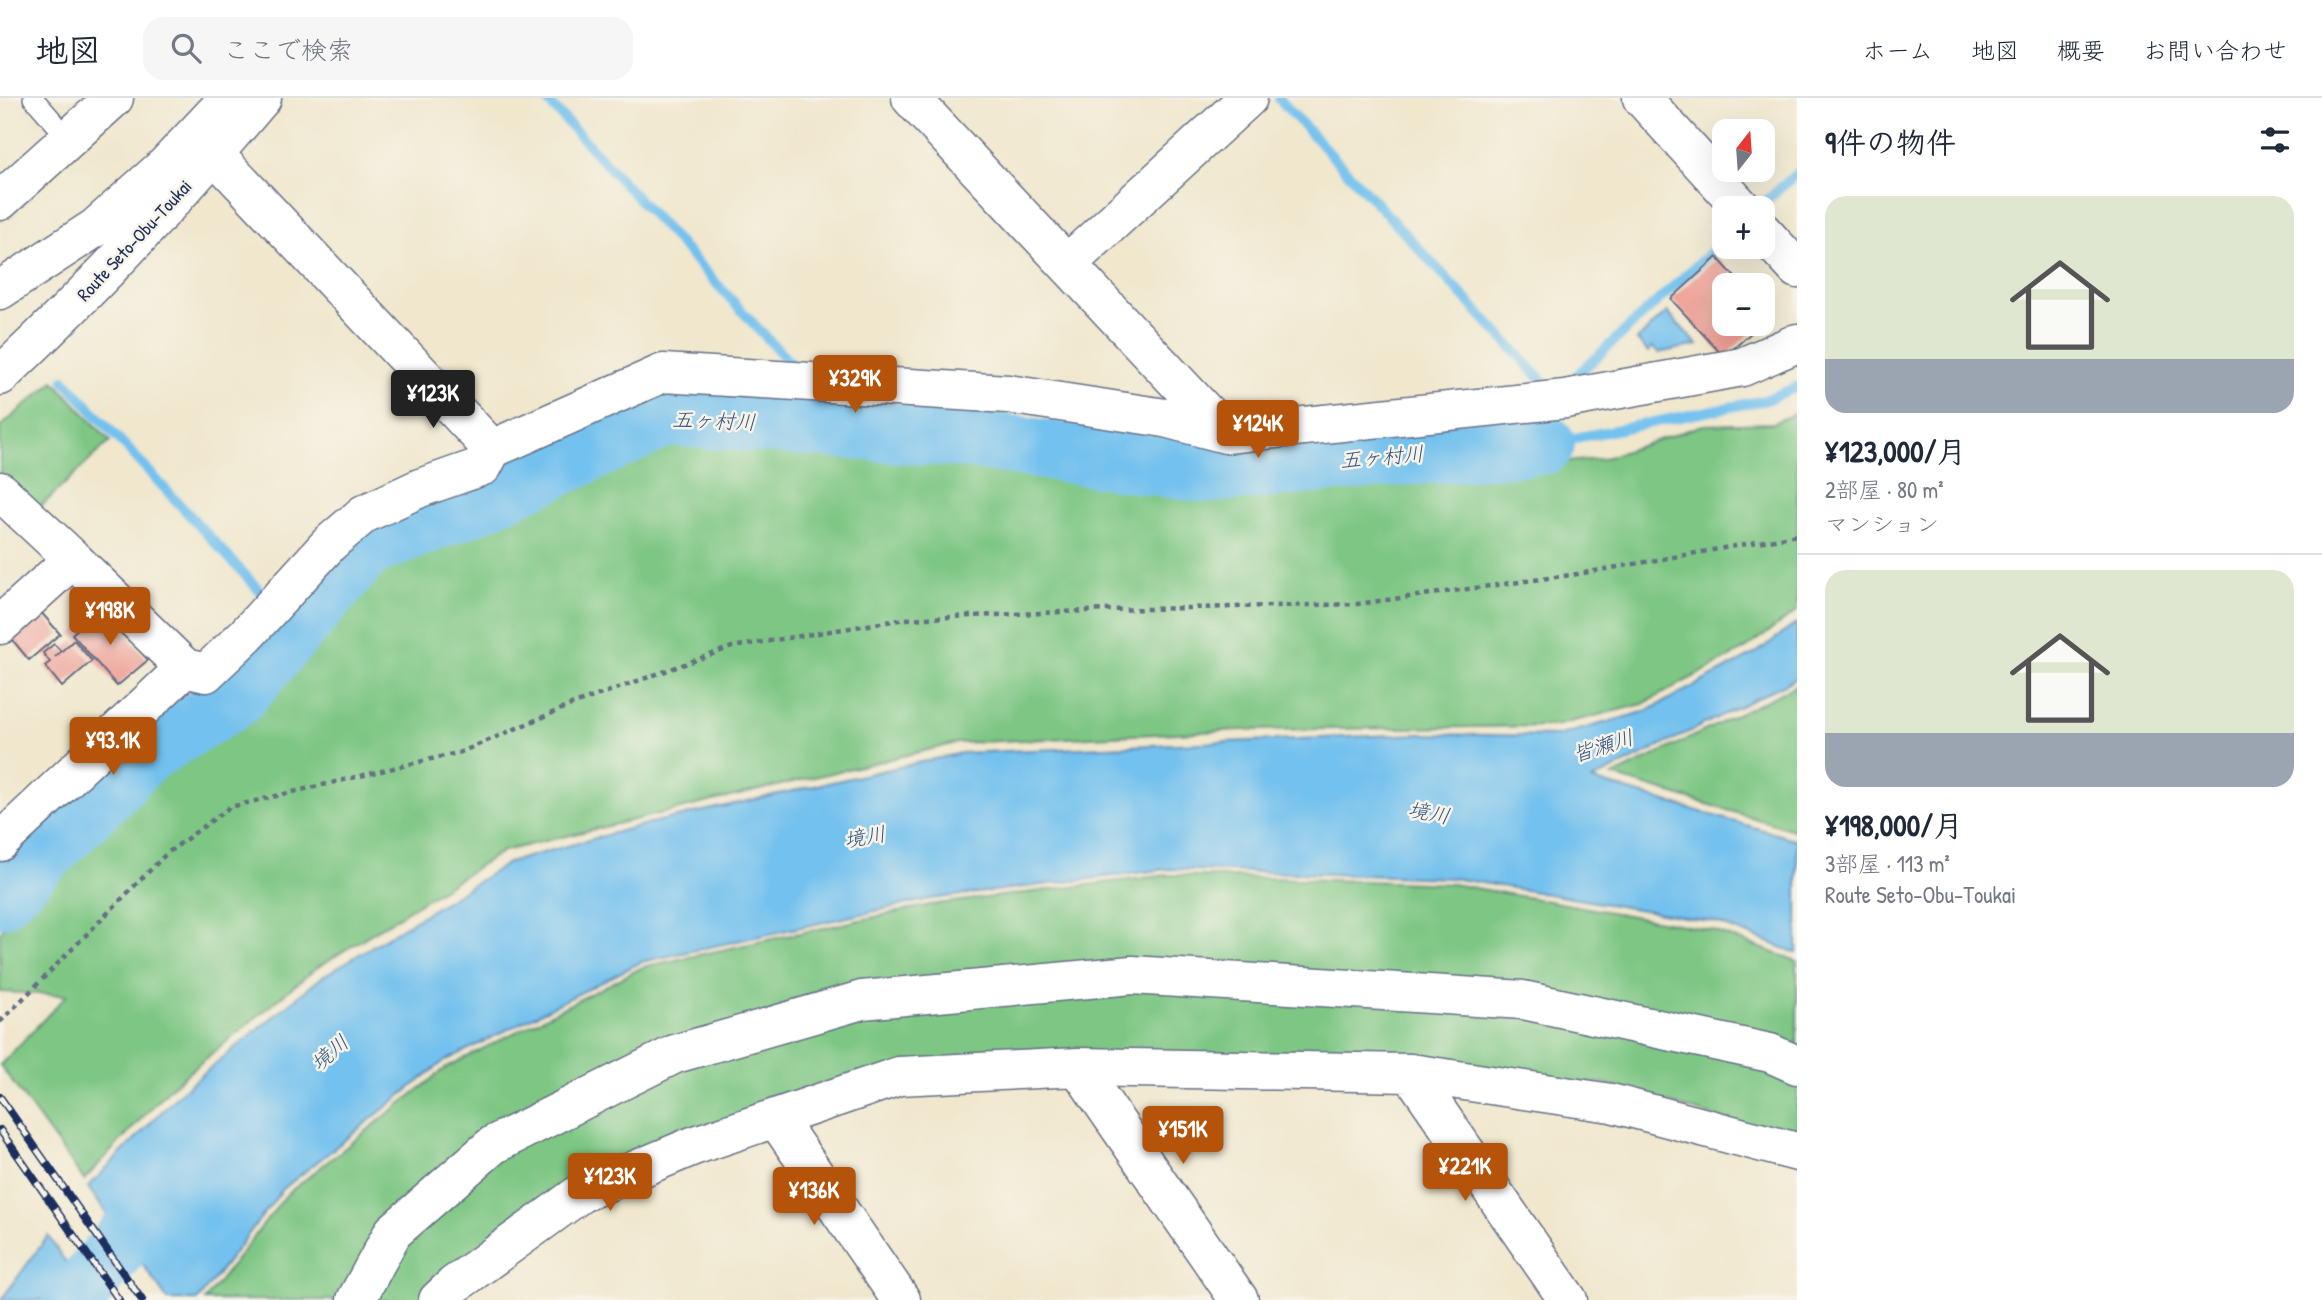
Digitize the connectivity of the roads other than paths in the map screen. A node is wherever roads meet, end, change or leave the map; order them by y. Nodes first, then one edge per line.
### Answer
1 (33, 98) edge
2 (114, 98) edge
3 (229, 98) edge
4 (262, 98) edge
5 (912, 98) edge
6 (1248, 98) edge
7 (1642, 98) edge
8 (69, 139) junction
9 (214, 154) junction
10 (1731, 196) edge
11 (0, 201) edge
12 (1775, 245) edge
13 (1067, 264) junction
14 (1797, 269) edge
15 (0, 290) edge
16 (1797, 343) edge
17 (0, 376) edge
18 (1226, 434) junction
19 (492, 449) junction
20 (0, 491) edge
21 (74, 559) junction
22 (0, 625) edge
23 (185, 668) junction
24 (0, 842) edge
25 (1797, 1065) edge
26 (1078, 1066) junction
27 (1411, 1073) junction
28 (777, 1120) junction
29 (1797, 1152) edge
30 (356, 1300) edge
31 (438, 1300) edge
32 (901, 1300) edge
33 (1239, 1300) edge
34 (1568, 1300) edge

1 - 8 lane
2 - 8 street
3 - 15 street
4 - 9 street, Route Seto-Obu-Toukai
5 - 13 street
6 - 13 street
7 - 10 street
8 - 11 street
9 - 17 street, Route Seto-Obu-Toukai
9 - 19 street
12 - 14 street
13 - 18 street
16 - 18 street
18 - 19 street
19 - 23 street
20 - 21 street
21 - 22 street
21 - 23 street
23 - 24 street
25 - 30 street
26 - 27 street
26 - 28 street
26 - 33 street
27 - 29 street
27 - 34 street
28 - 31 street
28 - 32 street

